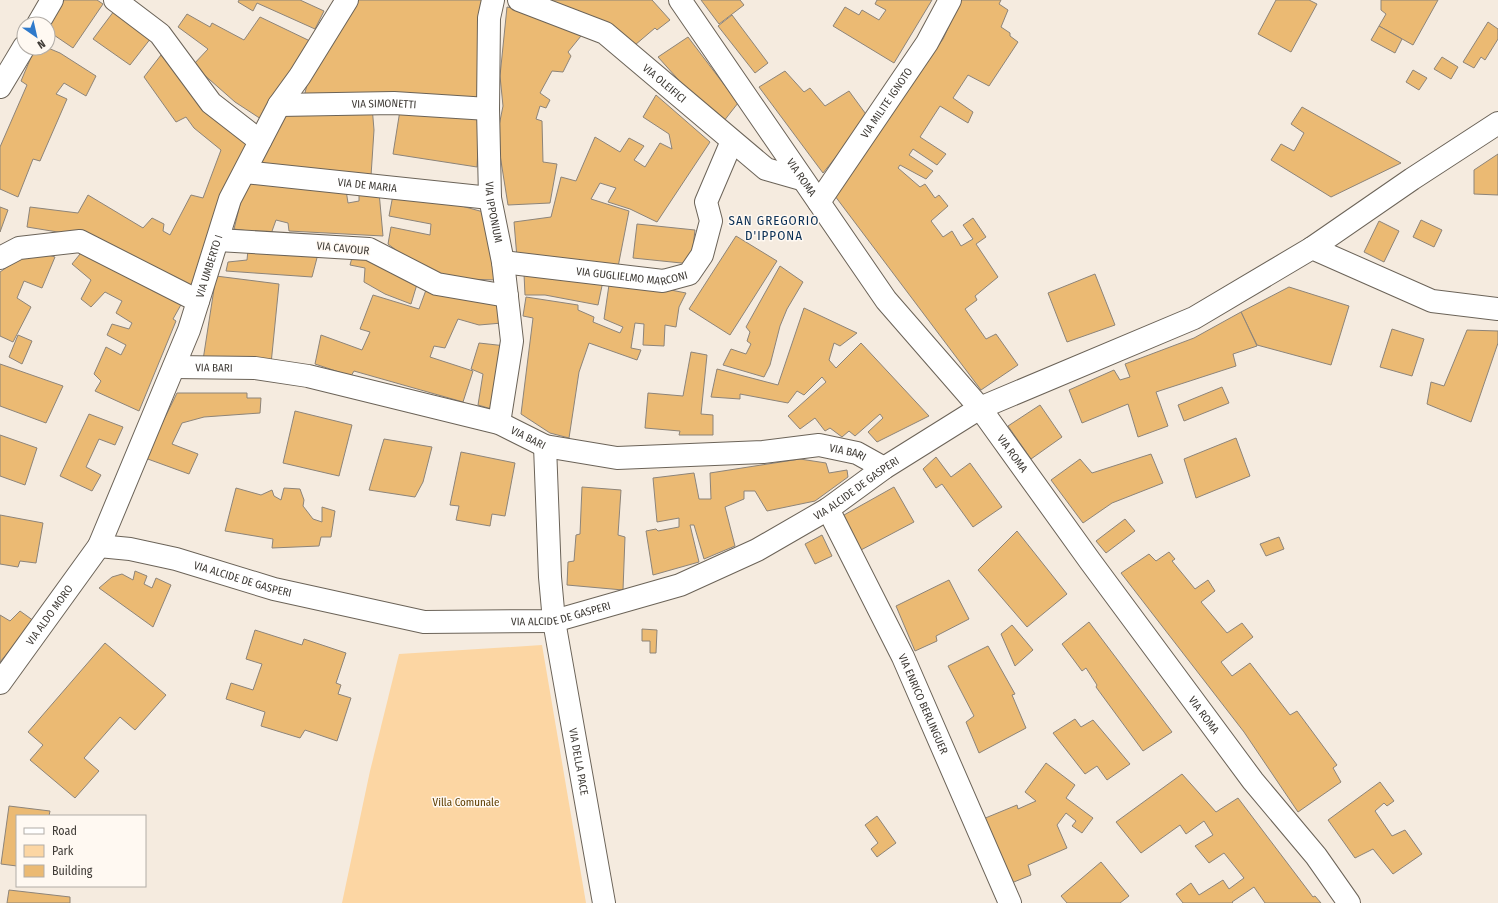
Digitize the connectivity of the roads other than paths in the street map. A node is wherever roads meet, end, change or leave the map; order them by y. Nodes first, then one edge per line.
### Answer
1 (52, 0) edge
2 (115, 0) edge
3 (347, 0) edge
4 (493, 0) edge
5 (519, 0) edge
6 (680, 0) edge
7 (950, 0) edge
8 (43, 16) edge
9 (19, 56) edge
10 (0, 87) edge
11 (279, 105) junction
12 (488, 109) junction
13 (1498, 123) edge
14 (260, 141) junction
15 (732, 141) junction
16 (245, 172) junction
17 (802, 179) junction
18 (490, 198) junction
19 (819, 202) junction
20 (218, 240) junction
21 (1312, 248) junction
22 (0, 258) edge
23 (503, 262) junction
24 (507, 296) junction
25 (198, 301) junction
26 (1498, 309) edge
27 (174, 367) junction
28 (980, 408) junction
29 (500, 423) junction
30 (545, 446) junction
31 (884, 468) junction
32 (828, 509) junction
33 (99, 546) junction
34 (554, 621) junction
35 (0, 683) edge
36 (604, 903) edge
37 (1010, 903) edge
38 (1350, 903) edge

1 - 8 street
2 - 14 street
3 - 11 street, VIA UMBERTO I
4 - 12 street, VIA IPPONIUM
5 - 15 street, VIA OLEIFICI
6 - 17 street, VIA ROMA
7 - 19 street, VIA MILITE IGNOTO
9 - 10 street
11 - 12 street, VIA SIMONETTI
11 - 14 street, VIA UMBERTO I
12 - 18 street, VIA IPPONIUM
13 - 21 street, VIA ALCIDE DE GASPERI
14 - 16 street, VIA UMBERTO I
15 - 17 street, VIA OLEIFICI
15 - 23 street, VIA GUGLIELMO MARCONI
16 - 18 street, VIA DE MARIA
16 - 20 street, VIA UMBERTO I
17 - 19 street, VIA ROMA
18 - 23 street, VIA IPPONIUM
19 - 28 street, VIA ROMA
20 - 24 street, VIA CAVOUR
20 - 25 street, VIA UMBERTO I
21 - 26 street
21 - 28 street, VIA ALCIDE DE GASPERI
22 - 25 street
23 - 24 street, VIA IPPONIUM
24 - 29 street, VIA IPPONIUM
25 - 27 street, VIA UMBERTO I
27 - 29 street, VIA BARI
27 - 33 street, VIA UMBERTO I
28 - 31 street, VIA ALCIDE DE GASPERI
28 - 38 street, VIA ROMA
29 - 30 street, VIA BARI
30 - 31 street, VIA BARI
30 - 34 street, VIA DELLA PACE
31 - 32 street, VIA ALCIDE DE GASPERI
32 - 34 street, VIA ALCIDE DE GASPERI
32 - 37 street, VIA ENRICO BERLINGUER
33 - 34 street, VIA ALCIDE DE GASPERI
33 - 35 street, VIA ALDO MORO
34 - 36 street, VIA DELLA PACE

